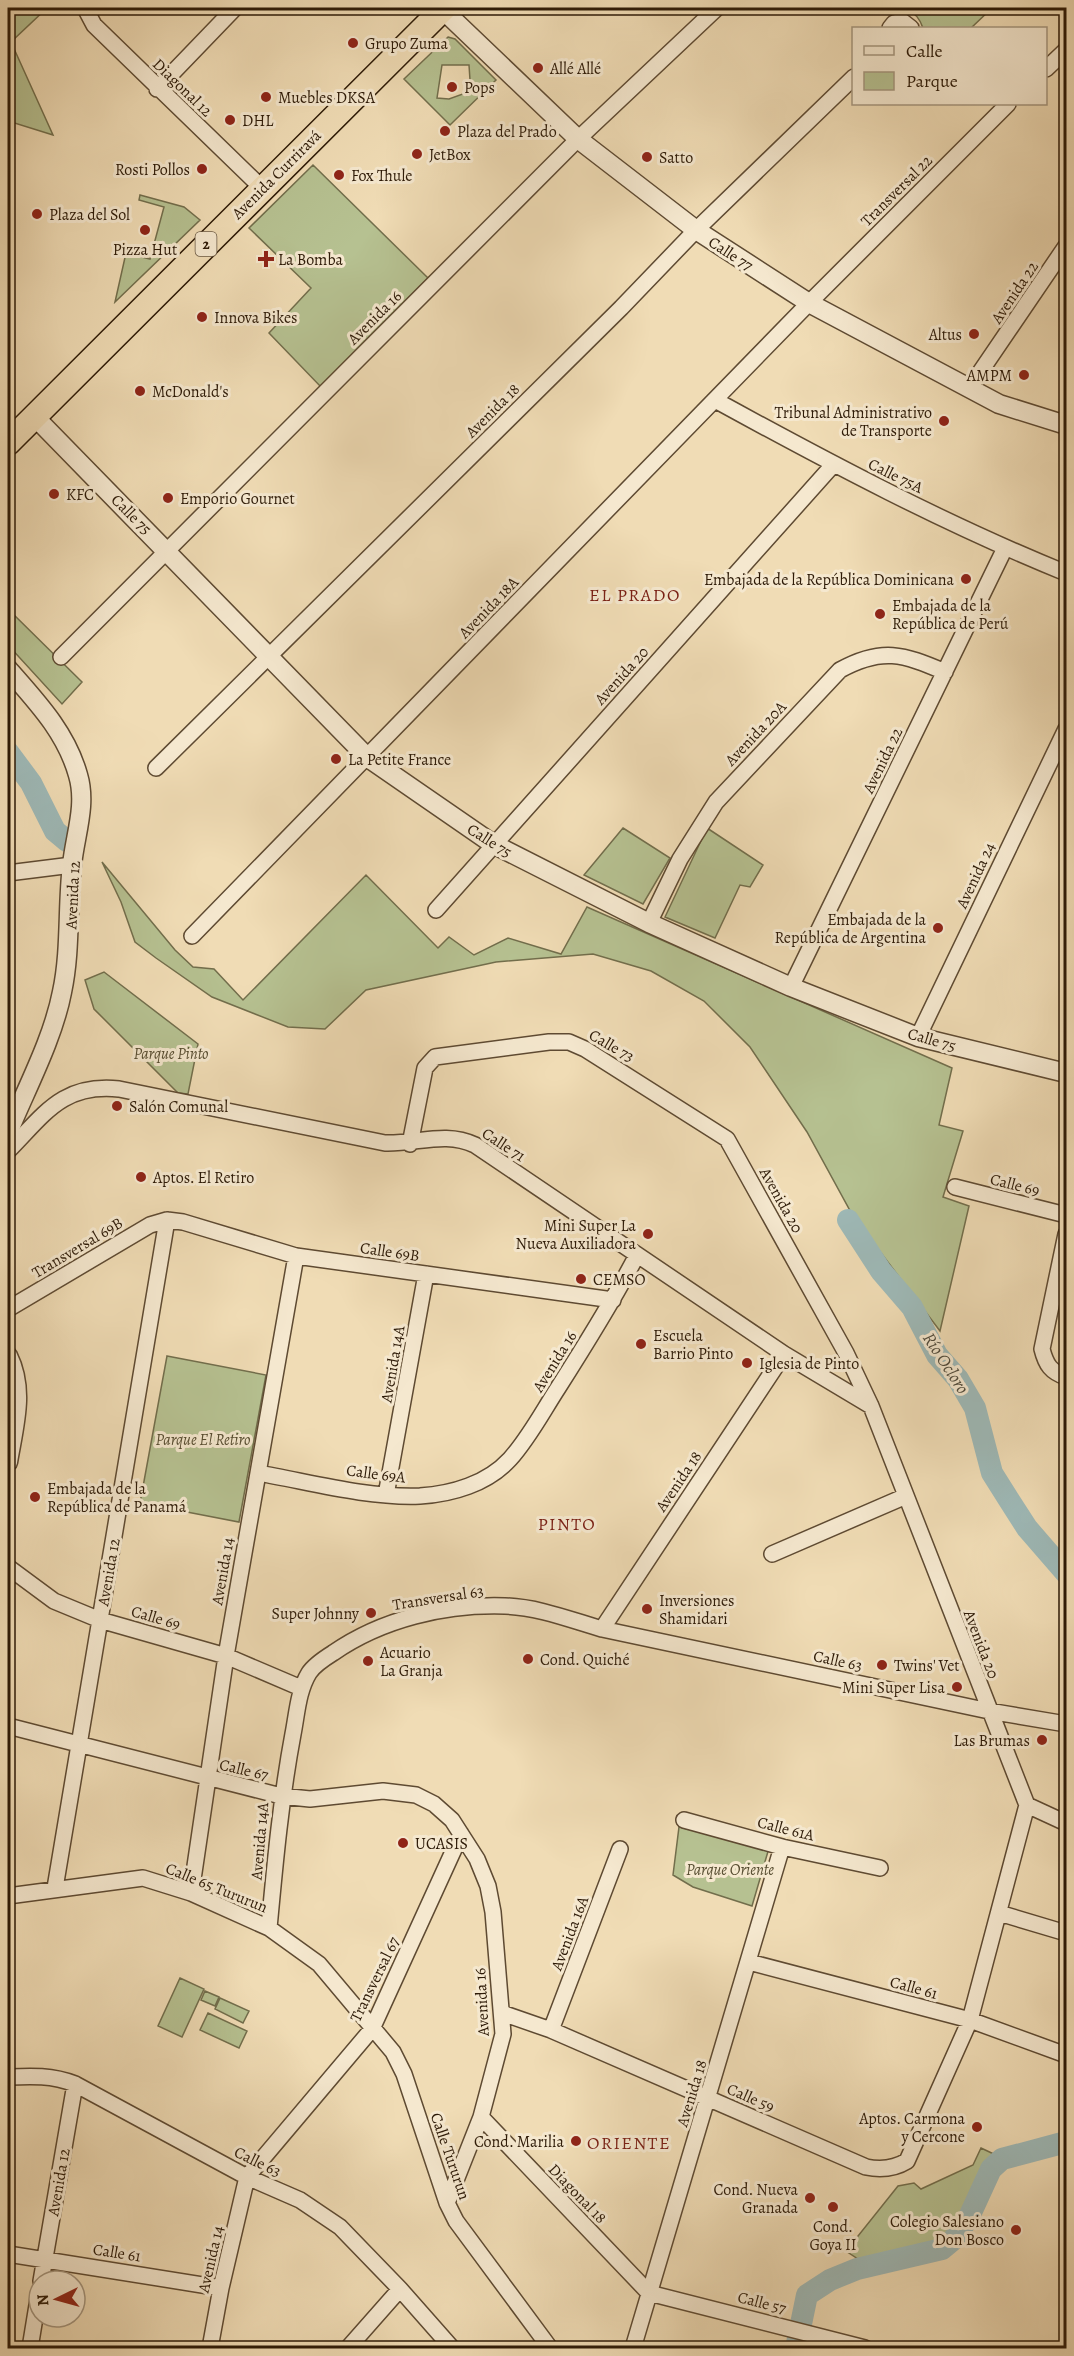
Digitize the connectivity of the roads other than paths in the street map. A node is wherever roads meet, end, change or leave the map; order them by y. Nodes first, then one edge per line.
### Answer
1 (85, 8) edge
2 (235, 8) edge
3 (443, 8) edge
4 (717, 8) edge
5 (891, 27) edge
6 (910, 27) edge
7 (1066, 50) edge
8 (1047, 68) edge
9 (852, 79) edge
10 (157, 89) junction
11 (1007, 105) edge
12 (578, 139) junction
13 (262, 188) junction
14 (696, 230) junction
15 (1066, 246) edge
16 (809, 303) junction
17 (970, 387) junction
18 (715, 400) junction
19 (34, 416) junction
20 (1066, 425) edge
21 (8, 443) edge
22 (833, 465) junction
23 (1005, 548) junction
24 (167, 550) junction
25 (1066, 573) edge
26 (61, 657) dead end
27 (268, 657) junction
28 (8, 669) edge
29 (945, 672) junction
30 (1066, 729) edge
31 (367, 757) junction
32 (156, 768) dead end
33 (493, 844) junction
34 (72, 865) junction
35 (8, 873) edge
36 (436, 910) dead end
37 (649, 923) junction
38 (192, 936) dead end
39 (790, 987) junction
40 (918, 1037) junction
41 (1066, 1073) edge
42 (8, 1133) edge
43 (727, 1138) joint
44 (410, 1144) junction
45 (8, 1151) edge
46 (955, 1187) dead end
47 (1066, 1215) edge
48 (167, 1220) junction
49 (1066, 1234) edge
50 (637, 1255) junction
51 (296, 1256) junction
52 (426, 1274) junction
53 (613, 1300) junction
54 (8, 1309) edge
55 (784, 1354) junction
56 (8, 1356) edge
57 (1066, 1377) edge
58 (872, 1406) junction
59 (8, 1462) edge
60 (258, 1473) junction
61 (488, 1476) joint
62 (386, 1496) junction
63 (906, 1496) junction
64 (772, 1554) dead end
65 (8, 1567) edge
66 (100, 1620) junction
67 (602, 1629) junction
68 (226, 1656) junction
69 (302, 1688) junction
70 (989, 1711) junction
71 (1066, 1724) edge
72 (8, 1726) edge
73 (79, 1744) junction
74 (207, 1778) junction
75 (281, 1796) junction
76 (1028, 1805) junction
77 (684, 1820) dead end
78 (1066, 1823) edge
79 (461, 1834) junction
80 (782, 1847) junction
81 (620, 1849) dead end
82 (880, 1868) dead end
83 (55, 1888) junction
84 (192, 1893) junction
85 (8, 1896) edge
86 (999, 1912) junction
87 (269, 1928) junction
88 (1066, 1933) edge
89 (749, 1962) junction
90 (502, 2013) junction
91 (970, 2020) junction
92 (372, 2029) junction
93 (551, 2030) junction
94 (1066, 2055) edge
95 (8, 2078) edge
96 (75, 2084) junction
97 (708, 2098) junction
98 (481, 2117) junction
99 (247, 2177) junction
100 (447, 2203) junction
101 (8, 2254) edge
102 (45, 2259) junction
103 (43, 2269) edge
104 (221, 2288) junction
105 (400, 2289) junction
106 (649, 2293) junction
107 (33, 2329) edge
108 (30, 2349) edge
109 (210, 2349) edge
110 (348, 2349) edge
111 (452, 2349) edge
112 (550, 2349) edge
113 (633, 2349) edge
114 (865, 2349) edge

1 - 10 street, Diagonal 12
2 - 10 street
3 - 12 street, Calle 77
3 - 13 highway, Avenida Curriravá / 2
4 - 12 street, Avenida 16
5 - 6 street
7 - 8 street
9 - 14 street, Avenida 18
10 - 13 street, Diagonal 12
11 - 16 street, Transversal 22
12 - 14 street, Calle 77
12 - 24 street, Avenida 16
13 - 19 highway, Avenida Curriravá / 2
14 - 16 street, Calle 77
14 - 27 street, Avenida 18
15 - 17 street, Avenida 22
16 - 17 street, Calle 77
16 - 18 street, Avenida 18A
17 - 20 street, Calle 77
18 - 22 street, Calle 75A
18 - 31 street, Avenida 18A
19 - 21 highway, Avenida Curriravá / 2
19 - 24 street, Calle 75
22 - 23 street, Calle 75A
22 - 33 street, Avenida 20
23 - 25 street, Calle 75A
23 - 29 street, Avenida 22
24 - 26 street, Avenida 16
24 - 27 street, Calle 75
27 - 31 street, Calle 75
27 - 32 street, Avenida 18
28 - 34 street, Avenida 12
29 - 37 street, Avenida 20A
29 - 39 street, Avenida 22
30 - 40 street, Avenida 24
31 - 33 street, Calle 75
31 - 38 street, Avenida 18A
33 - 36 street, Avenida 20
33 - 37 street, Calle 75
34 - 35 street
34 - 42 street, Avenida 12
37 - 39 street, Calle 75
39 - 40 street, Calle 75
40 - 41 street, Calle 75
43 - 44 street, Calle 73
43 - 58 street, Avenida 20
44 - 45 street, Calle 71
44 - 50 street, Calle 71
46 - 47 street, Calle 69
48 - 51 street, Calle 69B
48 - 54 street, Transversal 69B
48 - 66 street, Avenida 12
49 - 57 street
50 - 53 street, Avenida 16
50 - 55 street, Calle 71
51 - 52 street, Calle 69B
51 - 60 street, Avenida 14
52 - 53 street, Calle 69B
52 - 62 street, Avenida 14A
53 - 61 street, Avenida 16
55 - 58 street, Calle 71
55 - 67 street, Avenida 18
56 - 59 street
58 - 63 street, Avenida 20
60 - 62 street, Calle 69A
60 - 68 street, Avenida 14
61 - 62 street, Calle 69A
63 - 64 street
63 - 70 street, Avenida 20
65 - 66 street, Calle 69
66 - 68 street, Calle 69
66 - 73 street, Avenida 12
67 - 69 street, Transversal 63
67 - 70 street, Calle 63
68 - 69 street, Calle 69
68 - 74 street, Avenida 14
69 - 75 street, Avenida 14A
70 - 71 street, Calle 63
70 - 76 street, Avenida 20
72 - 73 street, Calle 67
73 - 74 street, Calle 67
73 - 83 street, Avenida 12
74 - 75 street, Calle 67
74 - 84 street, Avenida 14
75 - 79 street, Calle 67
75 - 87 street, Avenida 14A
76 - 78 street
76 - 86 street
77 - 80 street, Calle 61A
79 - 90 street, Avenida 16
79 - 92 street, Transversal 67
80 - 82 street, Calle 61A
80 - 89 street, Avenida 18
81 - 93 street, Avenida 16A
83 - 84 street, Calle 65 Tururun
83 - 85 street, Calle 65 Tururun
84 - 87 street, Calle 65 Tururun
86 - 88 street
86 - 91 street
87 - 92 street, Calle 65 Tururun
89 - 91 street, Calle 61
89 - 97 street, Avenida 18
90 - 93 street, Calle 59
90 - 98 street, Avenida 16
91 - 94 street, Calle 61
91 - 97 street, Calle 59
92 - 99 street, Transversal 67
92 - 100 street, Calle Tururun
93 - 97 street, Calle 59
95 - 96 street, Calle 63
96 - 99 street, Calle 63
96 - 102 street, Avenida 12
97 - 106 street, Avenida 18
98 - 100 street, Avenida 16
98 - 106 street, Diagonal 18
99 - 104 street, Avenida 14
99 - 105 street, Calle 63
100 - 112 street, Calle Tururun
101 - 102 street, Calle 61
102 - 103 street, Avenida 12
102 - 104 street, Calle 61
104 - 109 street, Avenida 14
105 - 110 street
105 - 111 street, Calle 63
106 - 113 street, Avenida 18
106 - 114 street, Calle 57
107 - 108 street

